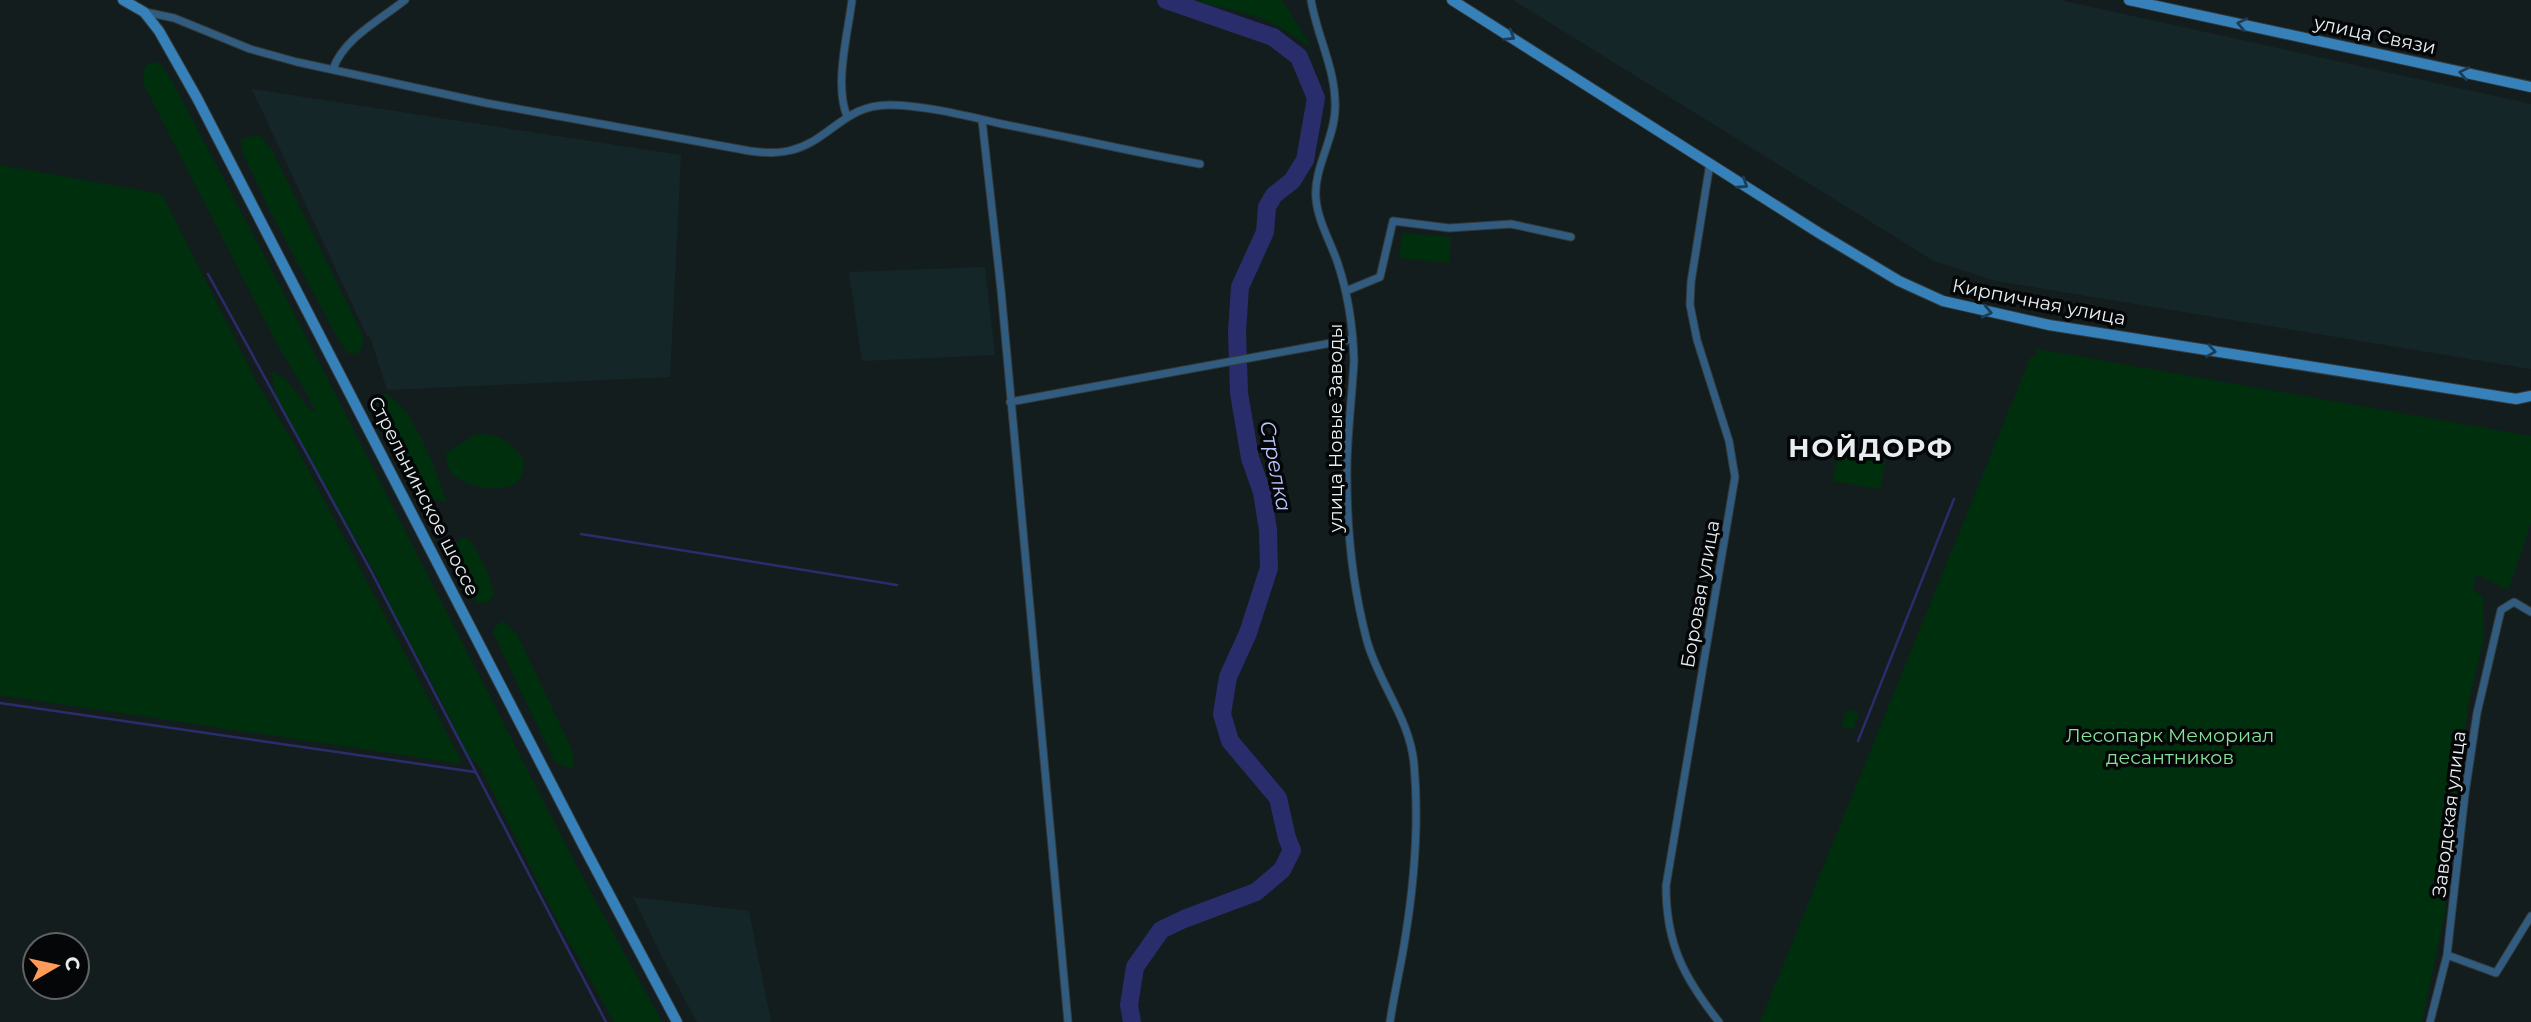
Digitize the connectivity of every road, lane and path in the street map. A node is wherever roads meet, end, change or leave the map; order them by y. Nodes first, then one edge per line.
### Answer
1 (123, 0) edge
2 (405, 0) edge
3 (852, 0) edge
4 (1311, 0) edge
5 (1452, 0) edge
6 (2129, 0) edge
7 (144, 12) junction
8 (333, 69) junction
9 (2531, 87) edge
10 (847, 116) junction
11 (982, 120) junction
12 (1710, 163) junction
13 (1200, 164) dead end
14 (1571, 237) dead end
15 (1346, 291) junction
16 (1353, 339) junction
17 (2531, 396) edge
18 (1010, 402) junction
19 (2531, 611) edge
20 (2531, 916) edge
21 (2447, 955) junction
22 (677, 1022) edge
23 (1069, 1022) edge
24 (1390, 1022) edge
25 (1719, 1022) edge
26 (2430, 1022) edge

1 - 7 street, Стрельнинское шоссе
2 - 8 street
3 - 10 street
4 - 15 street, улица Новые Заводы
5 -> 12 street, Кирпичная улица
9 -> 6 street, улица Связи
7 - 8 street
7 - 22 street, Стрельнинское шоссе
8 - 10 street
10 - 11 street
11 - 13 street
11 - 18 street
12 -> 17 street, Кирпичная улица
12 - 25 street, Боровая улица
14 - 15 street
15 - 16 street, улица Новые Заводы
16 - 18 street
16 - 24 street, улица Новые Заводы
18 - 23 street
19 - 21 street, Заводская улица
20 - 21 street
21 - 26 street, Заводская улица

